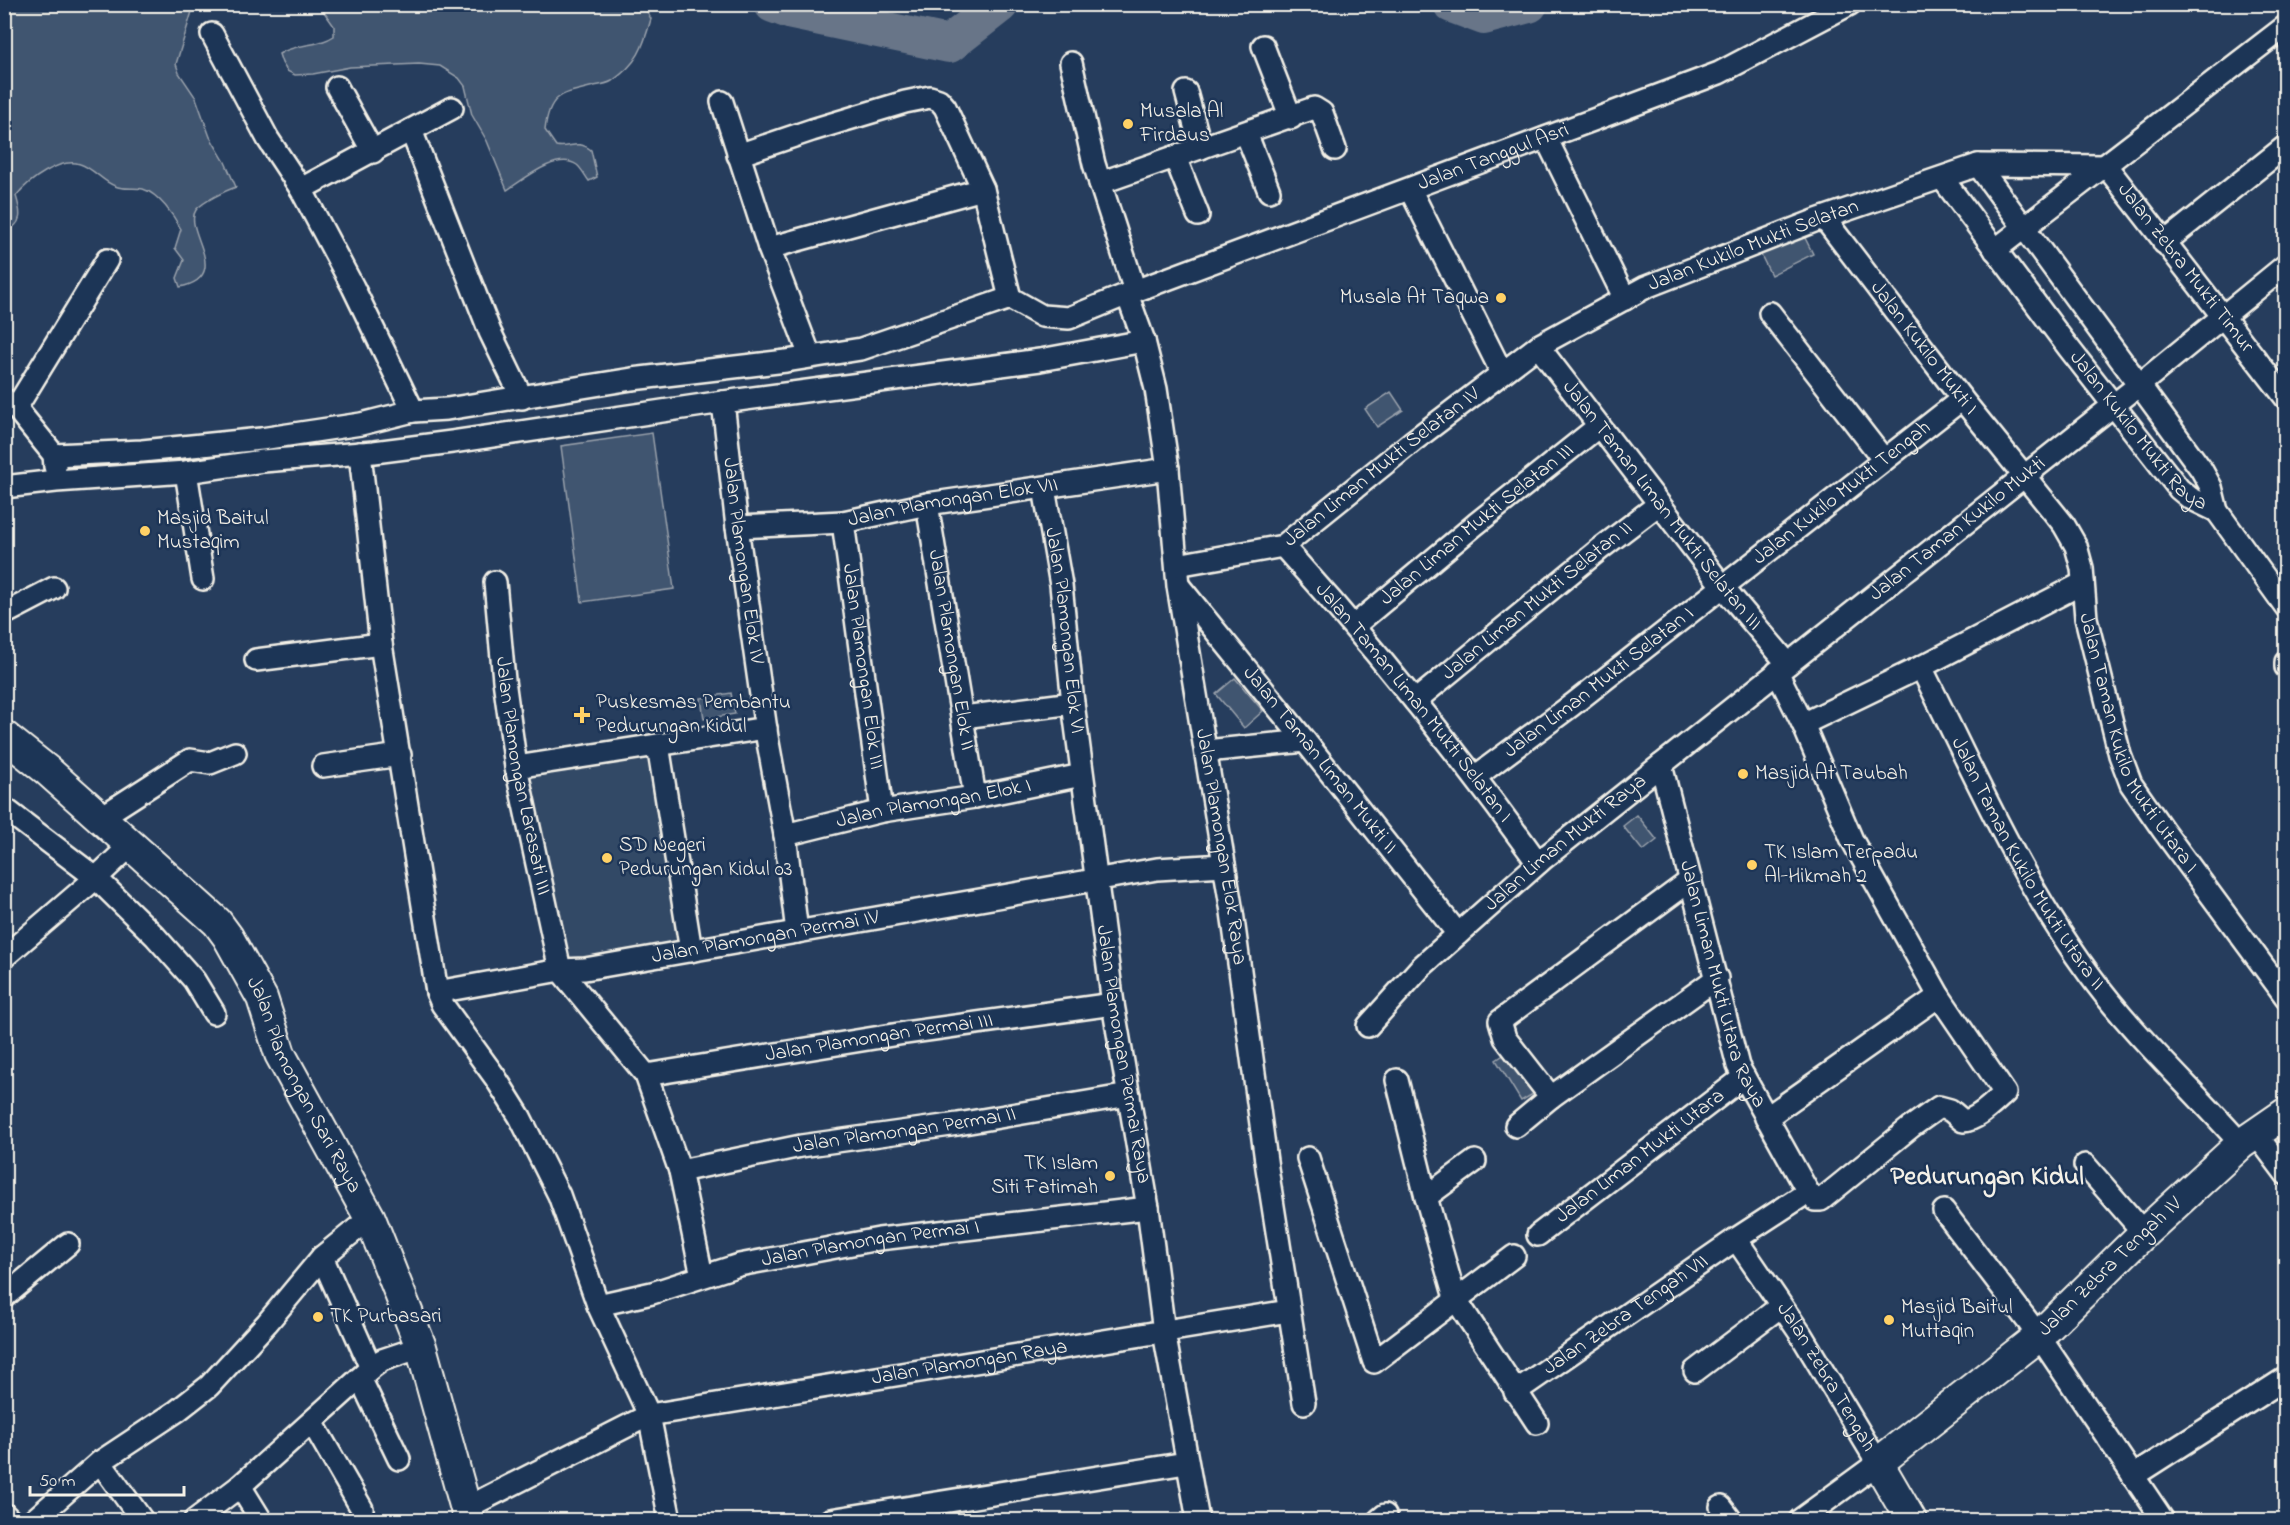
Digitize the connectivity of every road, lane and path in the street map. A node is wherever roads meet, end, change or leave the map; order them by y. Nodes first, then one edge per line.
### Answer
1 (1850, 4) edge
2 (2286, 26) edge
3 (212, 34) dead end
4 (1263, 46) dead end
5 (1071, 63) dead end
6 (337, 87) dead end
7 (1186, 92) dead end
8 (722, 102) dead end
9 (452, 108) dead end
10 (1291, 118) junction
11 (411, 130) junction
12 (1246, 133) junction
13 (1546, 138) junction
14 (2286, 146) edge
15 (1201, 148) junction
16 (1335, 149) dead end
17 (373, 152) junction
18 (738, 155) junction
19 (1175, 157) junction
20 (1978, 165) junction
21 (2106, 166) junction
22 (1942, 178) junction
23 (1100, 183) junction
24 (301, 189) junction
25 (983, 189) junction
26 (1410, 189) junction
27 (1269, 191) dead end
28 (1198, 215) dead end
29 (1824, 218) junction
30 (2023, 228) junction
31 (2164, 243) junction
32 (769, 248) junction
33 (1995, 250) junction
34 (107, 260) dead end
35 (2286, 265) edge
36 (1131, 293) junction
37 (1010, 298) junction
38 (1625, 299) junction
39 (1770, 313) dead end
40 (2222, 316) junction
41 (1144, 341) junction
42 (1538, 346) junction
43 (861, 349) junction
44 (810, 356) junction
45 (1502, 373) junction
46 (867, 384) junction
47 (2139, 385) junction
48 (2284, 391) edge
49 (522, 398) junction
50 (1962, 399) junction
51 (723, 402) junction
52 (10, 404) edge
53 (2114, 404) junction
54 (447, 409) junction
55 (413, 411) junction
56 (1599, 426) junction
57 (452, 442) junction
58 (360, 453) junction
59 (54, 454) junction
60 (1884, 460) junction
61 (1168, 469) junction
62 (186, 472) junction
63 (2024, 476) junction
64 (56, 481) junction
65 (4, 487) edge
66 (1044, 488) junction
67 (927, 504) junction
68 (1659, 504) junction
69 (2217, 511) junction
70 (843, 522) junction
71 (736, 527) junction
72 (1283, 546) junction
73 (1177, 575) junction
74 (202, 579) dead end
75 (495, 582) dead end
76 (2083, 583) junction
77 (1723, 587) junction
78 (54, 588) dead end
79 (2286, 607) edge
80 (4, 614) edge
81 (1355, 625) junction
82 (381, 644) junction
83 (256, 660) dead end
84 (2286, 662) edge
85 (1921, 667) junction
86 (2286, 667) edge
87 (1783, 668) junction
88 (1415, 701) junction
89 (1072, 703) junction
90 (963, 717) junction
91 (1803, 724) junction
92 (766, 728) junction
93 (4, 736) edge
94 (1305, 741) junction
95 (658, 745) junction
96 (1206, 751) junction
97 (235, 753) dead end
98 (400, 755) junction
99 (1661, 765) junction
100 (323, 766) dead end
101 (516, 767) junction
102 (1082, 775) junction
103 (1475, 777) junction
104 (975, 798) junction
105 (4, 808) edge
106 (882, 811) junction
107 (100, 818) junction
108 (785, 835) junction
109 (131, 845) junction
110 (1538, 863) junction
111 (1224, 865) junction
112 (96, 878) junction
113 (1095, 880) junction
114 (1691, 880) junction
115 (797, 932) junction
116 (1458, 934) junction
117 (692, 951) junction
118 (4, 957) edge
119 (560, 970) junction
120 (1717, 978) junction
121 (437, 992) junction
122 (1939, 996) junction
123 (2286, 997) edge
124 (1113, 1004) junction
125 (214, 1013) dead end
126 (1368, 1026) dead end
127 (646, 1075) junction
128 (1744, 1077) junction
129 (1396, 1080) dead end
130 (1129, 1095) junction
131 (1551, 1097) junction
132 (2286, 1113) edge
133 (1766, 1118) junction
134 (1516, 1126) dead end
135 (2248, 1139) junction
136 (1308, 1158) dead end
137 (1475, 1161) dead end
138 (2085, 1165) dead end
139 (680, 1171) junction
140 (2286, 1174) edge
141 (1808, 1192) junction
142 (1426, 1197) junction
143 (1148, 1208) junction
144 (1944, 1211) dead end
145 (370, 1218) junction
146 (2144, 1233) junction
147 (1538, 1235) dead end
148 (1736, 1239) junction
149 (68, 1244) dead end
150 (1514, 1256) dead end
151 (322, 1257) junction
152 (702, 1276) junction
153 (4, 1297) edge
154 (1455, 1298) junction
155 (598, 1305) junction
156 (1781, 1306) junction
157 (1289, 1311) junction
158 (1164, 1332) junction
159 (2039, 1336) junction
160 (413, 1350) junction
161 (371, 1368) junction
162 (1695, 1371) dead end
163 (2286, 1378) edge
164 (1515, 1392) junction
165 (1304, 1403) dead end
166 (649, 1415) junction
167 (312, 1422) junction
168 (1536, 1423) dead end
169 (399, 1459) dead end
170 (100, 1462) junction
171 (1186, 1463) junction
172 (1878, 1463) junction
173 (2133, 1476) junction
174 (240, 1486) junction
175 (362, 1509) dead end
176 (4, 1514) edge
177 (468, 1514) edge
178 (10, 1521) edge
179 (34, 1521) edge
180 (142, 1521) edge
181 (195, 1521) edge
182 (261, 1521) edge
183 (670, 1521) edge
184 (830, 1521) edge
185 (1198, 1521) edge
186 (1800, 1521) edge
187 (1911, 1521) edge
188 (2163, 1521) edge

1 - 13 street, Jalan Tanggul Asri
2 - 21 street
3 - 24 street
4 - 10 street
5 - 23 street, Jalan Plamongan Elok Raya
6 - 17 street
7 - 15 street
8 - 18 street
9 - 11 street
10 - 12 street
10 - 16 street
11 - 17 street
11 - 49 street
12 - 15 street
12 - 27 street
13 - 26 street, Jalan Tanggul Asri
13 - 38 street
14 - 31 street
15 - 19 street
17 - 24 street
18 - 25 street
18 - 32 street
19 - 23 street
19 - 28 street
20 - 21 street
20 - 22 street, Jalan Kukilo Mukti Selatan
20 - 30 street, Jalan Kukilo Mukti Raya
21 - 30 street
21 - 31 street, Jalan Zebra Mukti Timur
22 - 29 street, Jalan Kukilo Mukti Selatan
22 - 33 street, Jalan Kukilo Mukti Raya
23 - 36 street, Jalan Plamongan Elok Raya
24 - 55 street
25 - 32 street
25 - 37 street
26 - 36 street, Jalan Tanggul Asri
26 - 45 street
29 - 38 street, Jalan Kukilo Mukti Selatan
29 - 50 street, Jalan Kukilo Mukti I
30 - 33 street
30 - 47 street, Jalan Kukilo Mukti Raya
31 - 40 street, Jalan Zebra Mukti Timur
32 - 44 street
33 - 53 street, Jalan Kukilo Mukti Raya
34 - 52 street
35 - 40 street, Jalan Taman Kukilo Mukti
36 - 37 street, Jalan Tanggul Asri
36 - 41 street, Jalan Plamongan Elok Raya
37 - 43 street
38 - 42 street, Jalan Kukilo Mukti Selatan
39 - 60 street
40 - 47 street, Jalan Taman Kukilo Mukti
40 - 48 street, Jalan Zebra Mukti Timur
41 - 46 street
41 - 61 street, Jalan Plamongan Elok Raya
42 - 45 street, Jalan Liman Mukti Selatan IV
42 - 56 street, Jalan Taman Liman Mukti Selatan III
43 - 44 street
43 - 46 street
44 - 49 street
45 - 72 street, Jalan Liman Mukti Selatan IV
46 - 51 street
47 - 53 street, Jalan Taman Kukilo Mukti
47 - 69 street, Jalan Kukilo Mukti Raya
49 - 54 street
50 - 60 street, Jalan Kukilo Mukti Tengah
50 - 63 street, Jalan Kukilo Mukti I
51 - 57 street
51 - 71 street, Jalan Plamongan Elok IV
52 - 59 street
53 - 63 street, Jalan Taman Kukilo Mukti
53 - 69 street, Jalan Kukilo Mukti Raya
54 - 55 street
54 - 57 street
55 - 59 street
56 - 68 street, Jalan Taman Liman Mukti Selatan III
56 - 81 street, Jalan Liman Mukti Selatan III
57 - 58 street
58 - 62 street
58 - 82 street
59 - 64 street
60 - 77 street, Jalan Kukilo Mukti Tengah
61 - 66 street, Jalan Plamongan Elok VII
61 - 73 street, Jalan Plamongan Elok Raya
62 - 64 street
62 - 74 street
63 - 76 street, Jalan Taman Kukilo Mukti Utara I
63 - 87 street, Jalan Taman Kukilo Mukti
64 - 65 street
66 - 67 street, Jalan Plamongan Elok VII
66 - 89 street, Jalan Plamongan Elok VI
67 - 70 street, Jalan Plamongan Elok VII
67 - 90 street, Jalan Plamongan Elok II
68 - 77 street, Jalan Taman Liman Mukti Selatan III
68 - 88 street, Jalan Liman Mukti Selatan II
69 - 79 street
70 - 71 street, Jalan Plamongan Elok VII
70 - 106 street, Jalan Plamongan Elok III
71 - 92 street, Jalan Plamongan Elok IV
72 - 73 street, Jalan Liman Mukti Selatan IV
72 - 81 street, Jalan Taman Liman Mukti Selatan I
73 - 94 street, Jalan Taman Liman Mukti II
73 - 96 street, Jalan Plamongan Elok Raya
75 - 101 street, Jalan Plamongan Larasati III
76 - 85 street
76 - 123 street, Jalan Taman Kukilo Mukti Utara I
77 - 87 street, Jalan Taman Liman Mukti Selatan III
77 - 103 street, Jalan Liman Mukti Selatan I
78 - 80 street
81 - 88 street, Jalan Taman Liman Mukti Selatan I
82 - 83 street
82 - 98 street
84 - 86 street
85 - 91 street
85 - 135 street, Jalan Taman Kukilo Mukti Utara II
87 - 91 street, Jalan Taman Liman Mukti Selatan III
87 - 99 street, Jalan Liman Mukti Raya
88 - 103 street, Jalan Taman Liman Mukti Selatan I
89 - 90 street
89 - 102 street, Jalan Plamongan Elok VI
90 - 104 street, Jalan Plamongan Elok II
91 - 122 street, Jalan Taman Liman Mukti Selatan III
92 - 95 street
92 - 108 street, Jalan Plamongan Elok IV
93 - 107 street, Jalan Plamongan Sari Raya
94 - 96 street
94 - 116 street, Jalan Taman Liman Mukti II
95 - 101 street
95 - 117 street
96 - 111 street, Jalan Plamongan Elok Raya
97 - 107 street
98 - 100 street
98 - 121 street
99 - 110 street, Jalan Liman Mukti Raya
99 - 114 street, Jalan Liman Mukti Utara Raya
101 - 119 street, Jalan Plamongan Larasati III
102 - 104 street, Jalan Plamongan Elok I
102 - 113 street, Jalan Plamongan Permai Raya
103 - 110 street, Jalan Taman Liman Mukti Selatan I
104 - 106 street, Jalan Plamongan Elok I
105 - 112 street
106 - 108 street, Jalan Plamongan Elok I
107 - 109 street, Jalan Plamongan Sari Raya
108 - 115 street, Jalan Plamongan Elok IV
109 - 112 street
109 - 145 street, Jalan Plamongan Sari Raya
110 - 116 street, Jalan Liman Mukti Raya
111 - 113 street, Jalan Plamongan Permai IV
111 - 157 street, Jalan Plamongan Elok Raya
112 - 118 street
112 - 125 street
113 - 115 street, Jalan Plamongan Permai IV
113 - 124 street, Jalan Plamongan Permai Raya
114 - 120 street, Jalan Liman Mukti Utara Raya
114 - 131 street
115 - 117 street, Jalan Plamongan Permai IV
116 - 126 street, Jalan Liman Mukti Raya
117 - 119 street, Jalan Plamongan Permai IV
119 - 121 street, Jalan Plamongan Permai IV
119 - 127 street
120 - 128 street, Jalan Liman Mukti Utara Raya
120 - 131 street
121 - 155 street
122 - 133 street
122 - 141 street, Jalan Taman Liman Mukti Selatan III
124 - 127 street, Jalan Plamongan Permai III
124 - 130 street, Jalan Plamongan Permai Raya
127 - 139 street
128 - 133 street, Jalan Liman Mukti Utara Raya
128 - 147 street, Jalan Liman Mukti Utara
129 - 142 street
130 - 139 street, Jalan Plamongan Permai II
130 - 143 street, Jalan Plamongan Permai Raya
131 - 134 street
132 - 135 street, Jalan Zebra Tengah IV
133 - 141 street, Jalan Liman Mukti Utara Raya
135 - 140 street, Jalan Taman Kukilo Mukti Utara II
135 - 146 street, Jalan Zebra Tengah IV
136 - 154 street
137 - 142 street
138 - 146 street
139 - 152 street
141 - 148 street, Jalan Zebra Tengah VII
142 - 154 street
143 - 152 street, Jalan Plamongan Permai I
143 - 158 street, Jalan Plamongan Permai Raya
144 - 159 street
145 - 151 street
145 - 160 street, Jalan Plamongan Sari Raya
146 - 159 street, Jalan Zebra Tengah IV
148 - 156 street, Jalan Zebra Tengah
148 - 164 street, Jalan Zebra Tengah VII
149 - 153 street
150 - 154 street
151 - 161 street
151 - 170 street
152 - 155 street, Jalan Plamongan Permai I
154 - 164 street
155 - 166 street
156 - 162 street
156 - 172 street, Jalan Zebra Tengah
157 - 158 street, Jalan Plamongan Raya
157 - 165 street, Jalan Plamongan Elok Raya
158 - 166 street, Jalan Plamongan Raya
158 - 171 street, Jalan Plamongan Permai Raya
159 - 172 street, Jalan Zebra Tengah IV
159 - 173 street
160 - 161 street
160 - 177 street, Jalan Plamongan Sari Raya
161 - 167 street
161 - 169 street
163 - 173 street
164 - 168 street
166 - 177 street, Jalan Plamongan Raya
166 - 183 street
167 - 174 street
167 - 175 street
170 - 179 street
170 - 180 street
171 - 184 street
171 - 185 street, Jalan Plamongan Permai Raya
172 - 186 street
172 - 187 street, Jalan Zebra Tengah
173 - 188 street
174 - 181 street
174 - 182 street
176 - 178 street

